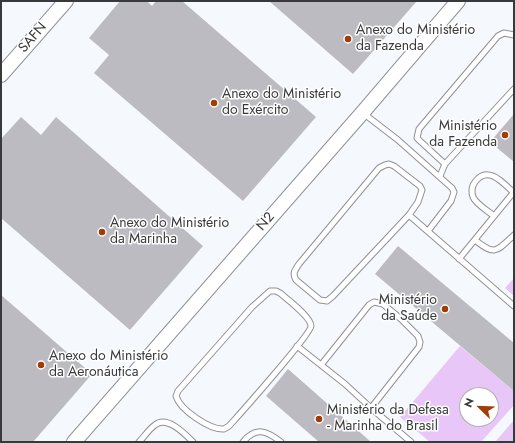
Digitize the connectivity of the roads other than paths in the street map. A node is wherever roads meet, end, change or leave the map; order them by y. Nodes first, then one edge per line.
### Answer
1 (66, 1) edge
2 (458, 1) edge
3 (514, 35) edge
4 (1, 75) edge
5 (514, 89) edge
6 (363, 112) junction
7 (445, 164) junction
8 (440, 176) junction
9 (514, 193) edge
10 (409, 215) junction
11 (494, 216) junction
12 (428, 231) junction
13 (514, 235) edge
14 (475, 240) junction
15 (459, 259) junction
16 (514, 306) edge
17 (298, 346) junction
18 (321, 365) junction
19 (371, 408) junction
20 (74, 442) edge
21 (139, 442) edge
22 (193, 442) edge
23 (243, 442) edge
24 (281, 442) edge
25 (411, 442) edge

1 - 4 main road, SAFN
2 - 6 main road, N2
3 - 7 lane
5 - 7 lane
6 - 8 lane
6 - 20 main road, N2
7 - 8 lane
8 - 12 lane
9 - 11 lane
9 - 11 lane
10 - 10 lane
10 - 12 lane
11 - 14 lane
12 - 15 lane
13 - 14 lane
14 - 15 lane
15 - 16 lane
17 - 17 lane
17 - 18 lane
18 - 19 lane
18 - 19 lane
19 - 25 lane
21 - 22 lane
23 - 24 lane

